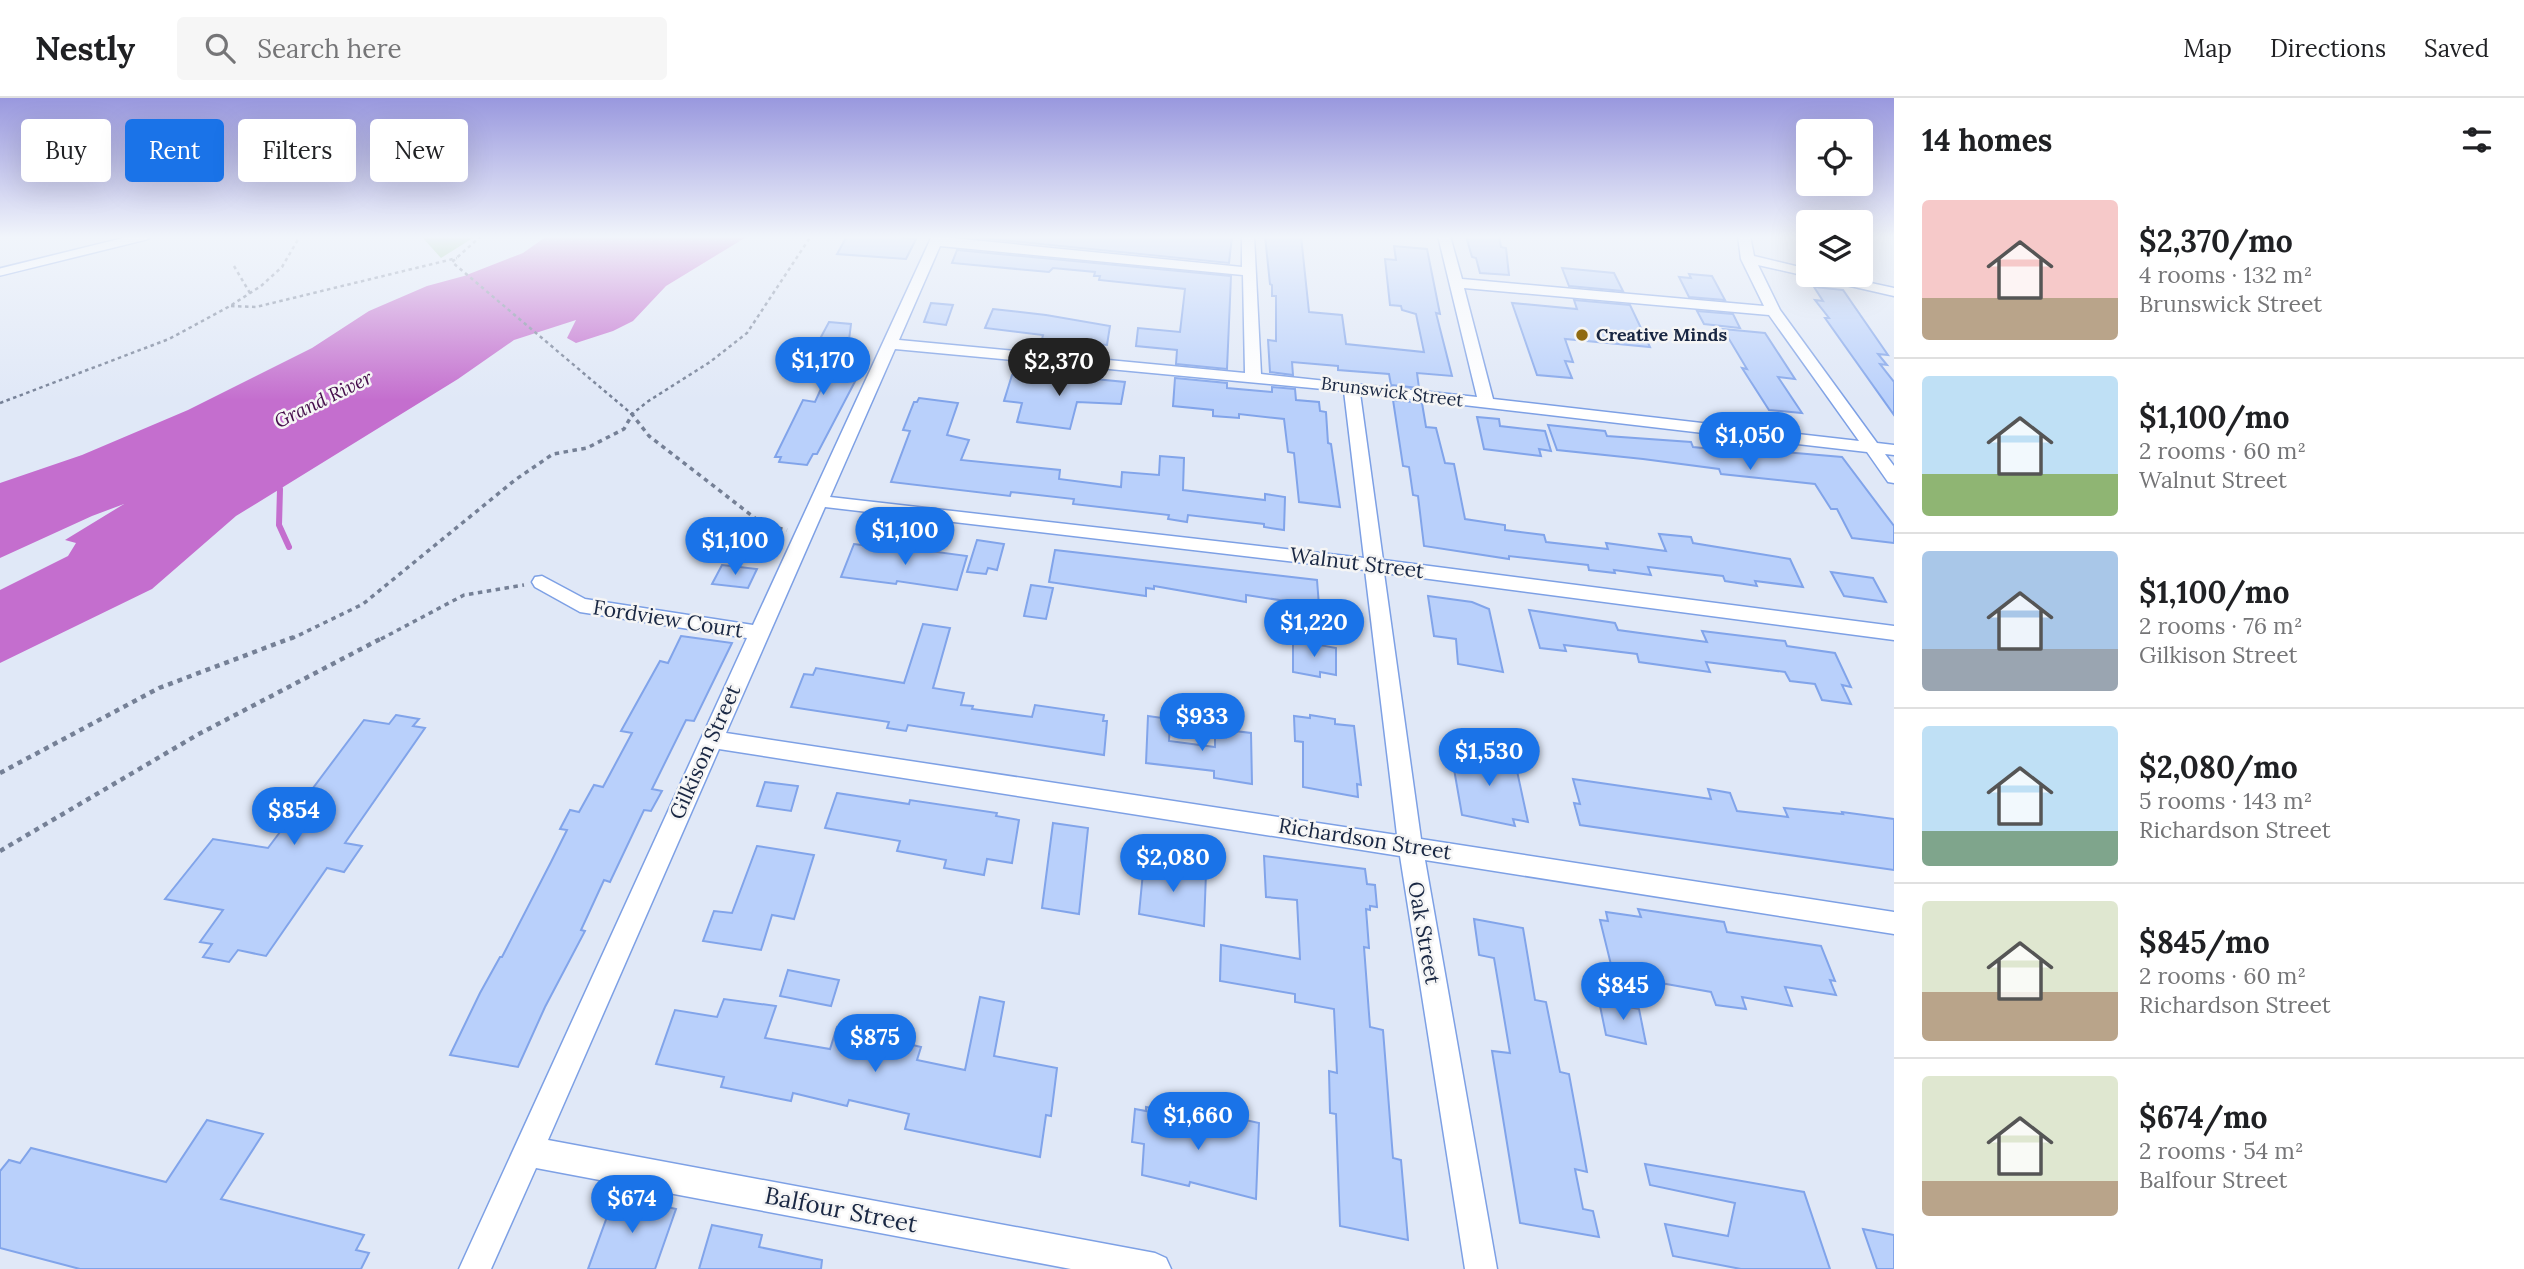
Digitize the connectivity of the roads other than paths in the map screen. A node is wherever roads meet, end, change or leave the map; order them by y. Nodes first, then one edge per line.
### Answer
1 (914, 291) edge
2 (1251, 291) edge
3 (1460, 291) edge
4 (1544, 291) edge
5 (1763, 291) edge
6 (1773, 311) junction
7 (890, 344) junction
8 (1253, 377) junction
9 (1351, 387) junction
10 (1486, 403) junction
11 (1873, 448) junction
12 (1894, 450) edge
13 (1894, 478) edge
14 (820, 501) junction
15 (1374, 565) junction
16 (542, 582) road end
17 (759, 633) junction
18 (1894, 633) edge
19 (711, 739) junction
20 (1410, 846) junction
21 (1894, 923) edge
22 (526, 1152) junction
23 (475, 1269) edge
24 (1155, 1269) edge
25 (1481, 1269) edge

1 - 7 street, Gilkison Street
2 - 8 street
3 - 10 street
4 - 6 street
5 - 6 street
6 - 11 street
7 - 8 street, Brunswick Street
7 - 14 street, Gilkison Street
8 - 9 street, Brunswick Street
9 - 10 street, Brunswick Street
9 - 15 street, Oak Street
10 - 11 street, Brunswick Street
11 - 12 street, Brunswick Street
11 - 13 street
14 - 15 street, Walnut Street
14 - 17 street, Gilkison Street
15 - 18 street, Walnut Street
15 - 20 street, Oak Street
16 - 17 street, Fordview Court
17 - 19 street, Gilkison Street
19 - 20 street, Richardson Street
19 - 22 street, Gilkison Street
20 - 21 street, Richardson Street
20 - 25 street, Oak Street
22 - 23 street, Gilkison Street
22 - 24 street, Balfour Street

